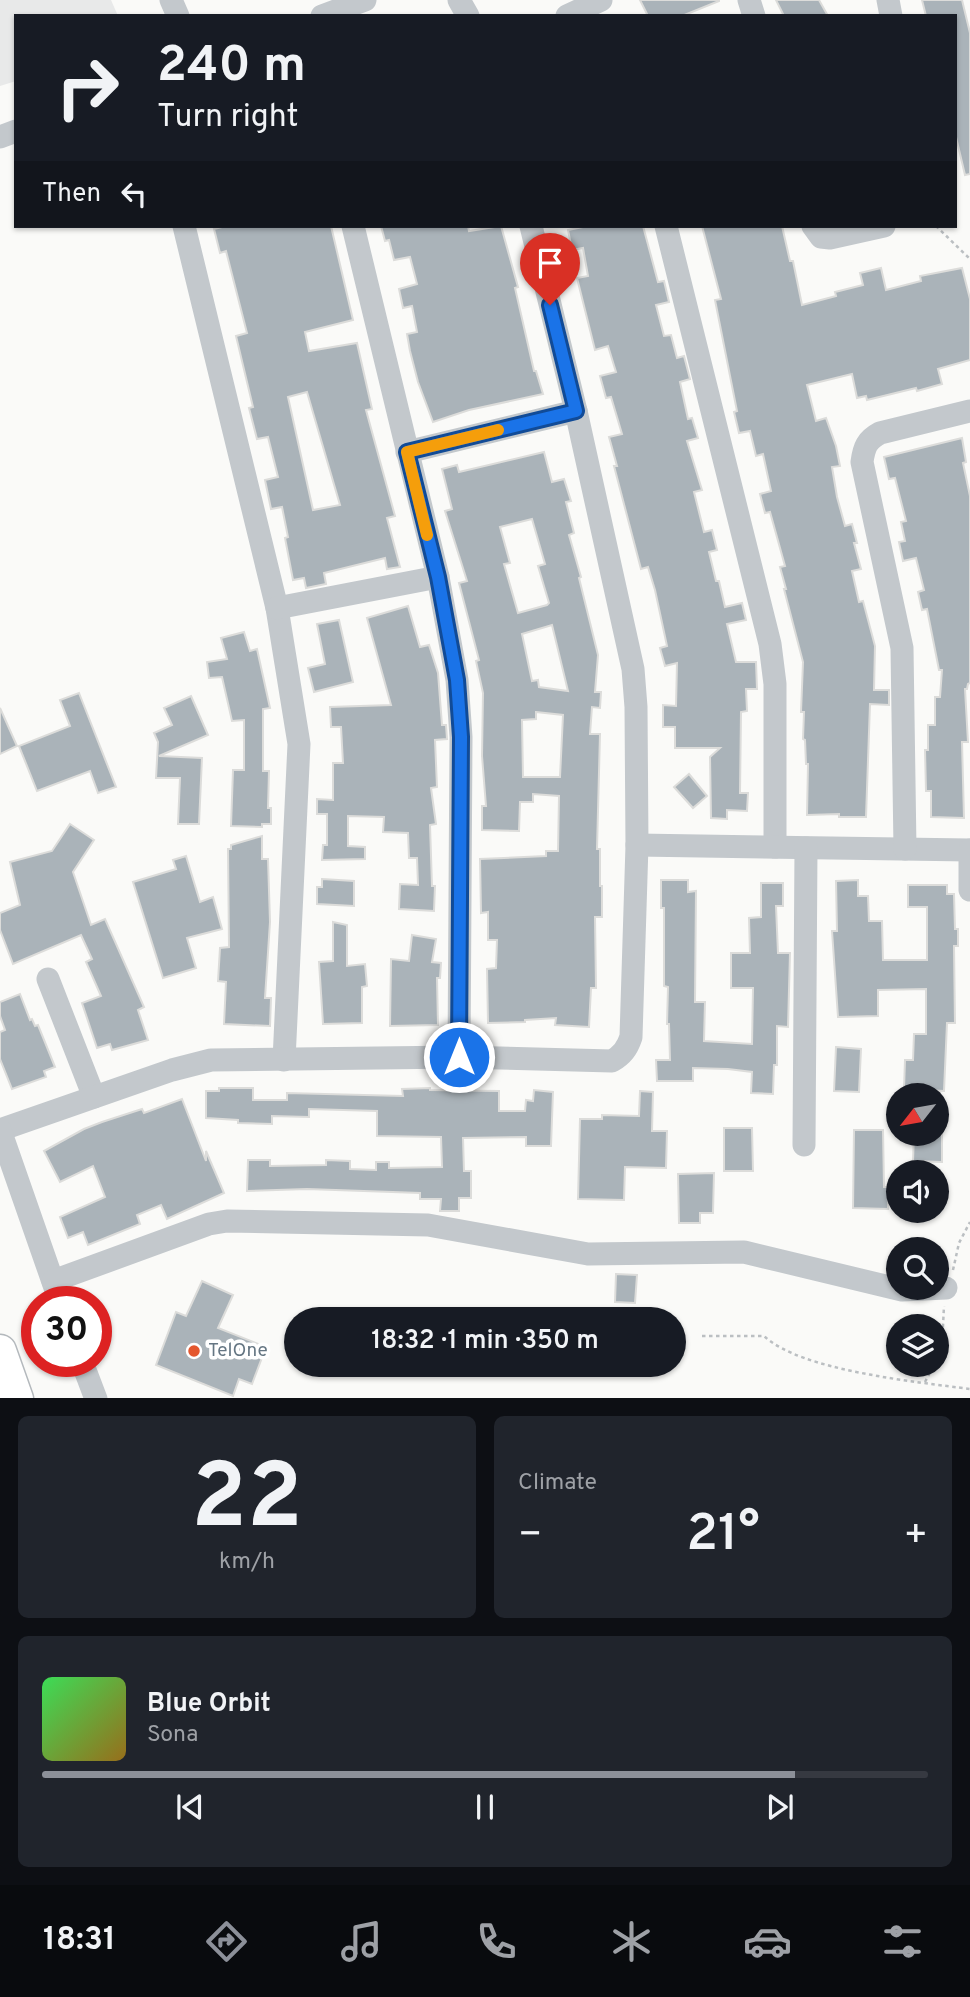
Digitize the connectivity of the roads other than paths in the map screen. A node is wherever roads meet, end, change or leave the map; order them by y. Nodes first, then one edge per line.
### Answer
1 (365, 0) edge
2 (601, 0) edge
3 (328, 14) edge
4 (571, 14) edge
5 (184, 228) edge
6 (353, 228) edge
7 (531, 228) edge
8 (667, 228) edge
9 (814, 228) edge
10 (875, 228) edge
11 (576, 411) junction
12 (970, 411) edge
13 (407, 452) junction
14 (438, 577) junction
15 (277, 608) junction
16 (637, 845) junction
17 (775, 847) junction
18 (806, 848) junction
19 (905, 849) junction
20 (970, 850) edge
21 (970, 890) edge
22 (48, 979) dead end
23 (459, 1057) junction
24 (284, 1060) junction
25 (94, 1097) junction
26 (0, 1130) edge
27 (804, 1146) dead end
28 (55, 1286) edge
29 (70, 1286) edge
30 (886, 1286) edge
31 (0, 1351) edge
32 (88, 1377) edge
33 (17, 1398) edge
34 (96, 1398) edge

1 - 3 street
2 - 4 street
5 - 15 street
6 - 13 street
7 - 11 street
8 - 17 street
9 - 10 street
11 - 13 street
11 - 16 street
12 - 19 street
13 - 14 street
14 - 15 street
14 - 23 street
15 - 24 street
16 - 17 street
16 - 23 street
17 - 18 street
18 - 19 street
18 - 27 street
19 - 20 street
20 - 21 street
22 - 25 street
23 - 24 street
24 - 25 street
25 - 26 street
26 - 28 street
29 - 30 street
31 - 33 highway
32 - 34 street

